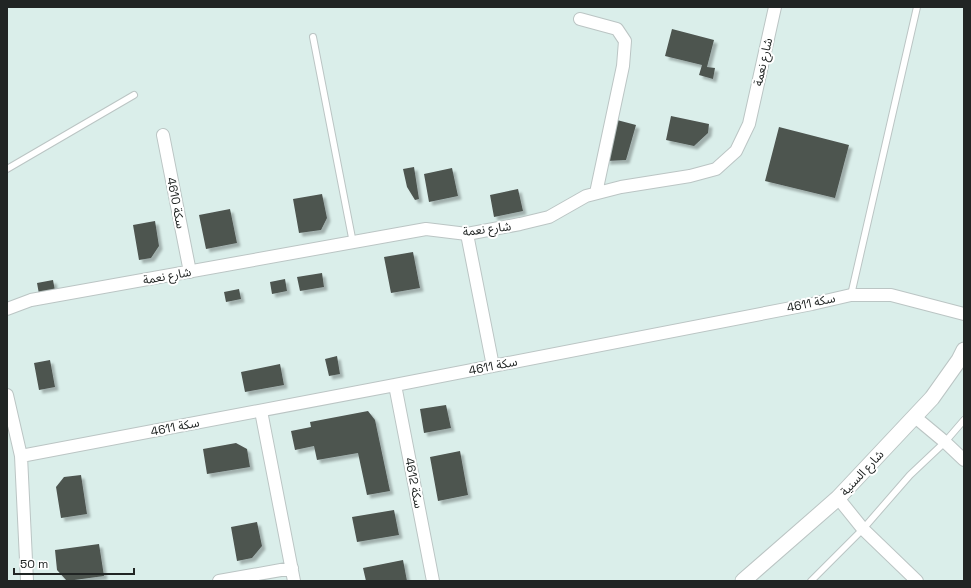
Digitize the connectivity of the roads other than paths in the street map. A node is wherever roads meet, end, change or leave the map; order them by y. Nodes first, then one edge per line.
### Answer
1 (775, 7) edge
2 (917, 7) edge
3 (580, 19) dead end
4 (313, 37) dead end
5 (134, 95) dead end
6 (163, 135) dead end
7 (7, 169) edge
8 (596, 193) junction
9 (467, 234) junction
10 (353, 243) junction
11 (190, 272) junction
12 (851, 295) junction
13 (7, 310) edge
14 (964, 314) edge
15 (964, 350) edge
16 (493, 366) junction
17 (395, 385) junction
18 (7, 395) edge
19 (261, 411) junction
20 (914, 416) junction
21 (964, 420) edge
22 (944, 442) junction
23 (21, 456) junction
24 (964, 460) edge
25 (838, 498) junction
26 (863, 529) junction
27 (292, 568) junction
28 (27, 581) edge
29 (219, 581) edge
30 (294, 581) edge
31 (433, 581) edge
32 (743, 581) edge
33 (812, 581) edge
34 (917, 581) edge

1 - 8 street, شارع نعمة
2 - 12 lane
3 - 8 street
4 - 10 lane
5 - 7 lane
6 - 11 street, سكة 4610
8 - 9 street, شارع نعمة
9 - 10 street, شارع نعمة
9 - 16 street
10 - 11 street, شارع نعمة
11 - 13 street, شارع نعمة
12 - 14 street, سكة 4611
12 - 16 street, سكة 4611
15 - 20 street, شارع السنية
16 - 17 street, سكة 4611
17 - 19 street, سكة 4611
17 - 31 street, سكة 4612
18 - 23 street
19 - 23 street, سكة 4611
19 - 27 street
20 - 22 street
20 - 25 street, شارع السنية
21 - 22 lane
22 - 24 street
22 - 26 lane
23 - 28 street
25 - 26 street
25 - 32 street, شارع السنية
26 - 33 lane
26 - 34 street
27 - 29 street
27 - 30 street

